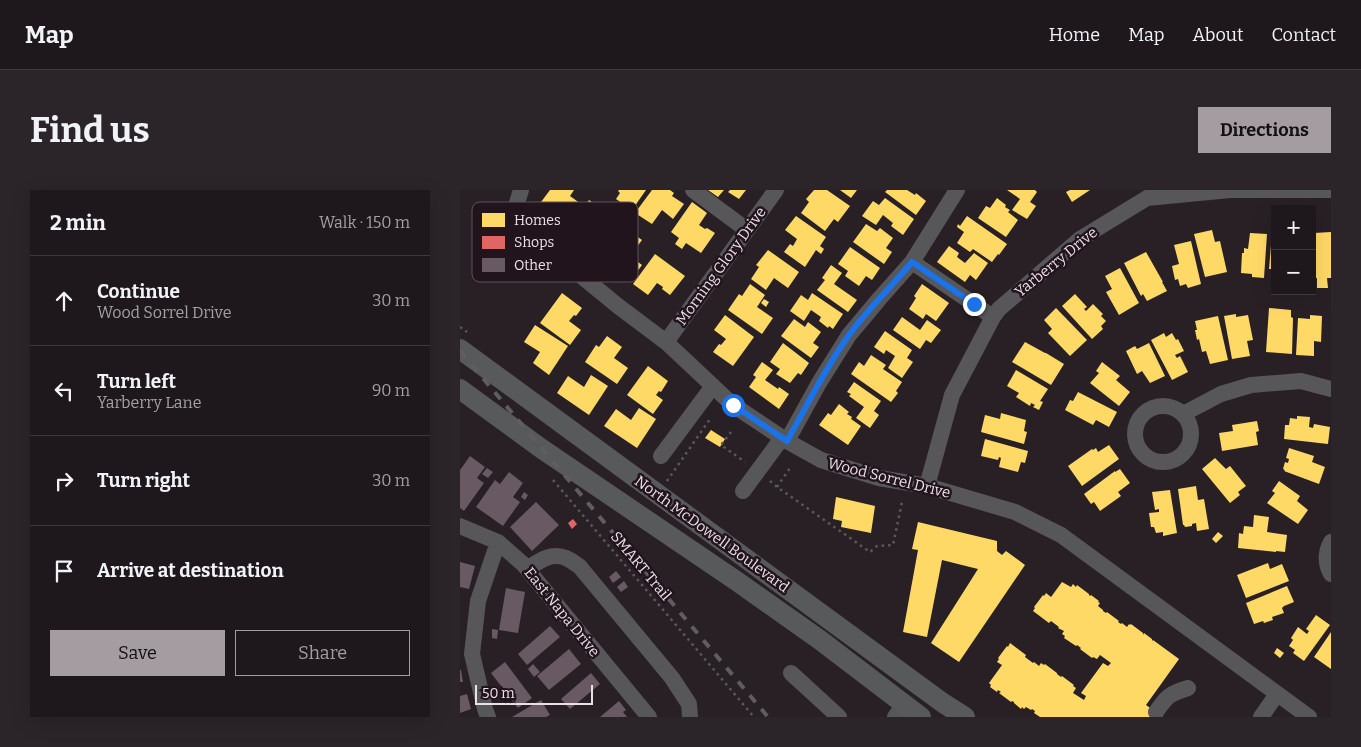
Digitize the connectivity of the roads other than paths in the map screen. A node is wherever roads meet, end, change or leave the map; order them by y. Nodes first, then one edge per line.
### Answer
1 (693, 190) edge
2 (776, 190) edge
3 (957, 190) edge
4 (1306, 190) edge
5 (1331, 190) edge
6 (1145, 194) edge
7 (747, 230) junction
8 (912, 262) junction
9 (589, 282) edge
10 (993, 318) junction
11 (666, 342) junction
12 (460, 349) edge
13 (713, 386) junction
14 (460, 389) edge
15 (1331, 389) edge
16 (1183, 414) dead end
17 (784, 439) junction
18 (661, 456) dead end
19 (927, 486) junction
20 (743, 491) dead end
21 (460, 526) edge
22 (498, 542) junction
23 (1331, 542) edge
24 (527, 569) junction
25 (1331, 574) edge
26 (791, 673) dead end
27 (1188, 688) dead end
28 (1278, 694) junction
29 (900, 711) edge
30 (1156, 712) dead end
31 (488, 717) edge
32 (648, 717) edge
33 (690, 717) edge
34 (839, 717) edge
35 (921, 717) edge
36 (965, 717) edge
37 (1260, 717) edge
38 (1309, 717) edge

1 - 7 street
2 - 7 street, Morning Glory Drive
3 - 8 street
4 - 5 street, Yarberry Drive
4 - 6 street, Yarberry Drive
6 - 10 street, Yarberry Drive
7 - 11 street, Morning Glory Drive
8 - 10 street
8 - 17 street
9 - 11 street, Wood Sorrel Drive
10 - 19 street, Yarberry Drive
11 - 13 street, Wood Sorrel Drive
12 - 36 main road, North McDowell Boulevard
13 - 17 street, Wood Sorrel Drive
13 - 18 street
14 - 29 main road, North McDowell Boulevard
15 - 16 street
17 - 19 street, Wood Sorrel Drive
17 - 20 street
19 - 28 street, Wood Sorrel Drive
21 - 22 street, East Napa Drive
22 - 24 street, East Napa Drive
22 - 31 street
23 - 25 street
24 - 32 street, East Napa Drive
24 - 33 street
26 - 34 street
27 - 30 street
28 - 37 street
28 - 38 street, Wood Sorrel Drive
29 - 35 main road, North McDowell Boulevard

